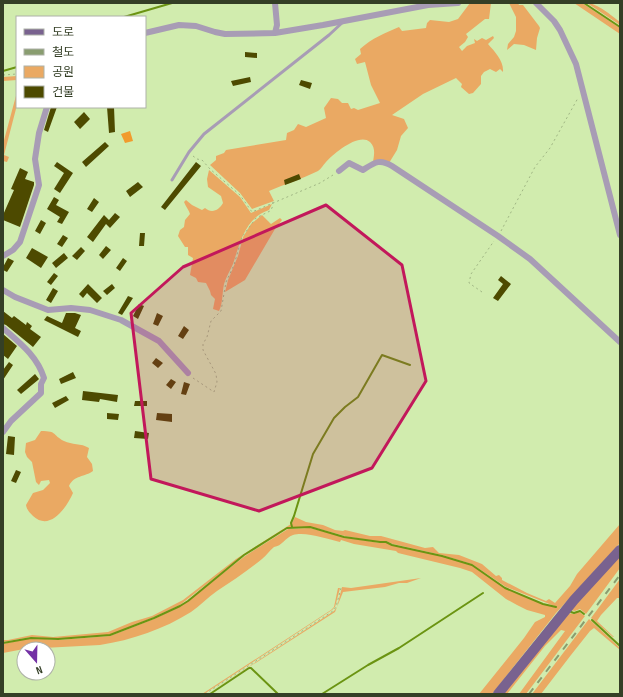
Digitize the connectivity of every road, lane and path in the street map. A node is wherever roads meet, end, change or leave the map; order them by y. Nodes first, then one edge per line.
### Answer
1 (275, 3) edge
2 (458, 3) edge
3 (536, 3) edge
4 (344, 21) junction
5 (275, 32) junction
6 (146, 33) edge
7 (16, 74) edge
8 (3, 75) edge
9 (584, 90) junction
10 (47, 108) edge
11 (189, 152) junction
12 (339, 171) joint
13 (172, 180) dead end
14 (273, 202) junction
15 (620, 235) edge
16 (498, 236) junction
17 (3, 256) edge
18 (3, 290) edge
19 (482, 292) dead end
20 (3, 328) edge
21 (620, 342) edge
22 (188, 373) joint
23 (3, 432) edge
24 (620, 550) edge
25 (341, 588) dead end
26 (205, 694) edge
27 (498, 694) edge

1 - 5 street
2 - 4 street
3 - 9 street
4 - 5 street
4 - 11 lane
5 - 6 street
7 - 8 path
9 - 15 street
9 - 16 path
10 - 17 street
11 - 13 lane
11 - 14 path
12 - 14 path
12 - 16 street
14 - 22 path
16 - 19 path
16 - 21 street
18 - 22 street
20 - 23 street
24 - 27 main road
25 - 26 path

